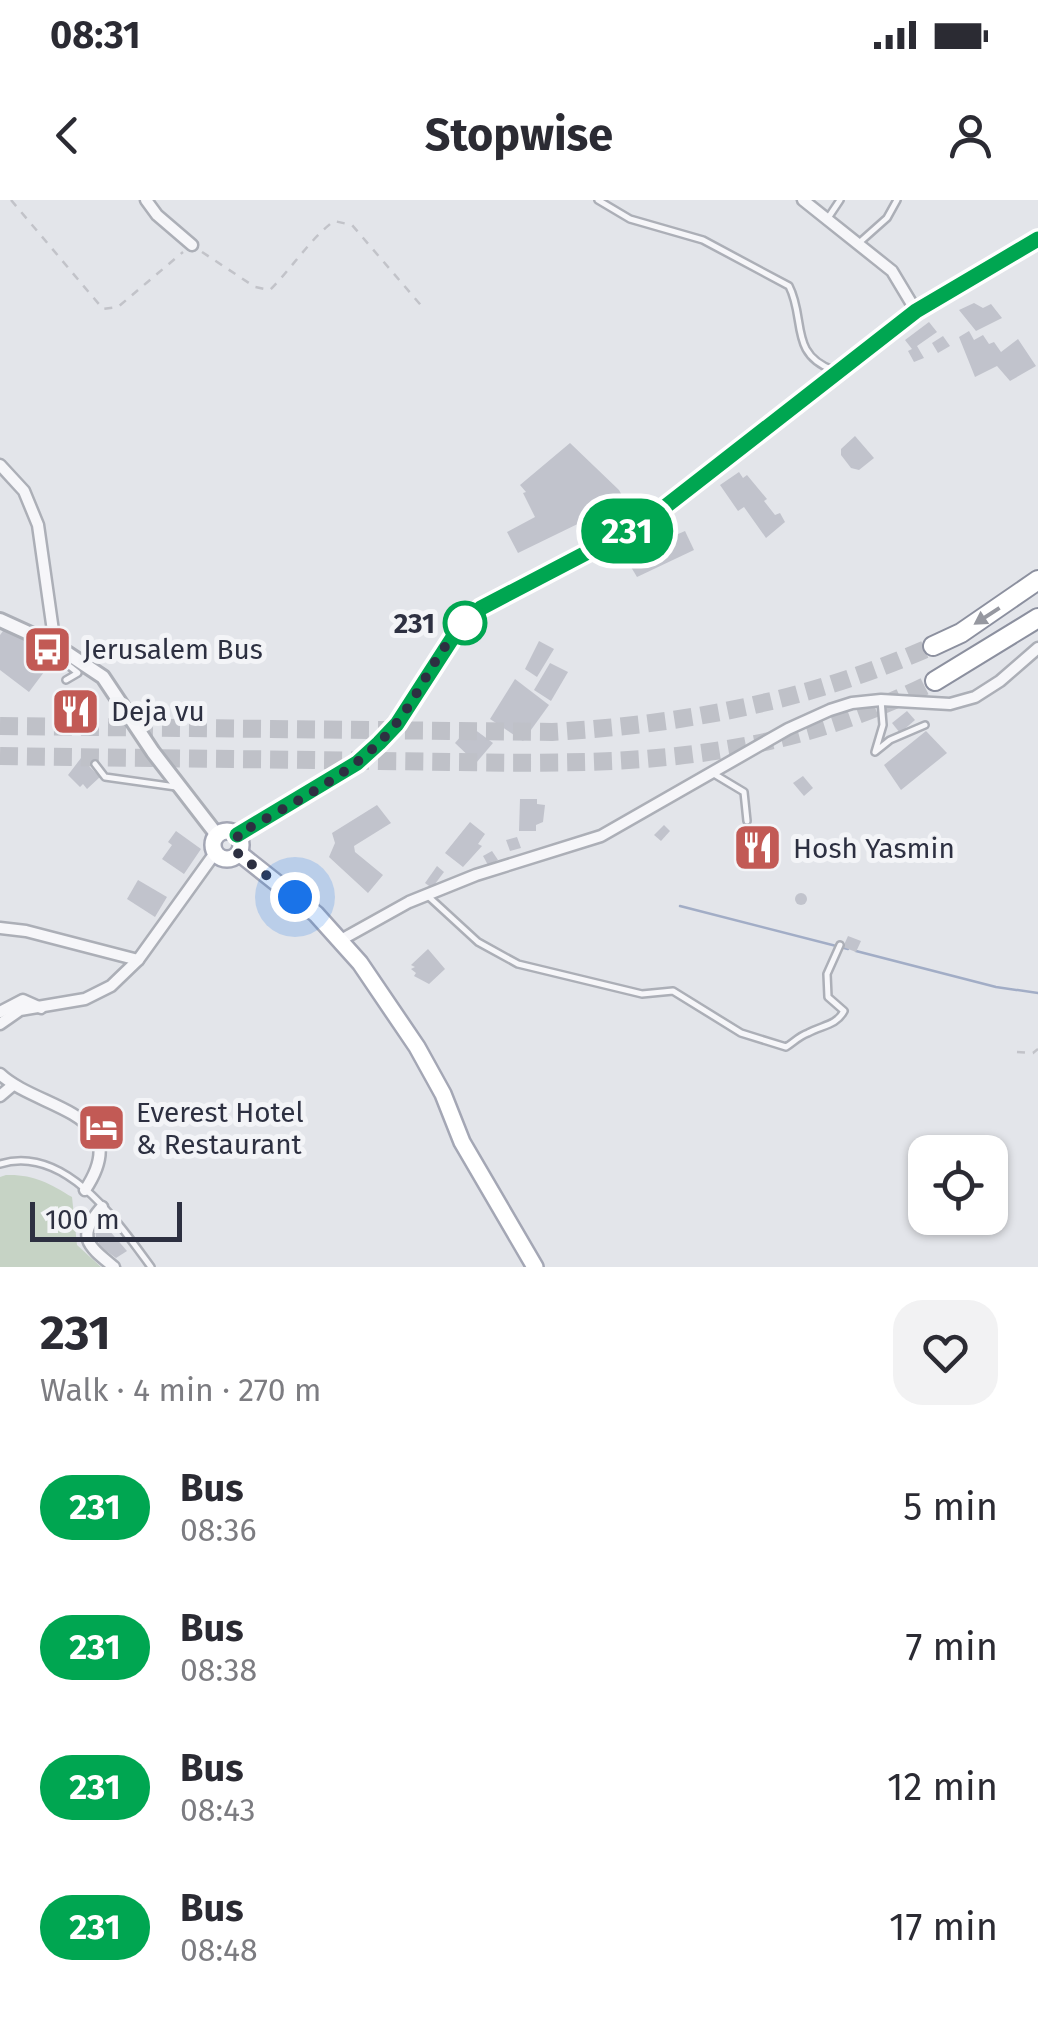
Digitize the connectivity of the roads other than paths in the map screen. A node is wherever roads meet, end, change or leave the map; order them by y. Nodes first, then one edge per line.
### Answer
1 (146, 200) edge
2 (598, 200) edge
3 (803, 200) edge
4 (840, 200) edge
5 (898, 200) edge
6 (827, 220) junction
7 (1038, 239) edge
8 (860, 242) junction
9 (192, 245) road end
10 (916, 311) junction
11 (836, 371) junction
12 (0, 466) edge
13 (1038, 580) edge
14 (1038, 618) edge
15 (0, 620) edge
16 (55, 645) junction
17 (932, 646) tunnel mouth
18 (1038, 648) edge
19 (66, 680) dead end
20 (935, 681) tunnel mouth
21 (882, 700) junction
22 (925, 724) dead end
23 (94, 764) dead end
24 (714, 774) junction
25 (180, 788) junction
26 (746, 820) dead end
27 (217, 834) junction
28 (237, 835) junction
29 (214, 853) junction
30 (238, 854) junction
31 (428, 896) junction
32 (0, 928) edge
33 (339, 941) junction
34 (840, 945) dead end
35 (138, 960) junction
36 (42, 1008) junction
37 (0, 1012) edge
38 (0, 1024) edge
39 (0, 1074) edge
40 (12, 1086) junction
41 (0, 1096) edge
42 (0, 1164) edge
43 (85, 1190) junction
44 (102, 1208) junction
45 (114, 1267) edge
46 (151, 1267) edge
47 (536, 1267) edge

1 - 9 street
2 - 11 lane
3 - 6 street
4 - 6 lane
5 - 8 lane
6 - 8 street
7 - 10 main road
8 - 10 street
10 - 11 main road
11 - 28 main road
12 - 16 street
13 -> 17 highway
14 - 20 highway
15 - 16 street
16 - 19 lane
16 - 25 street
18 - 21 street
21 - 22 lane
21 - 24 street
23 - 25 lane
24 - 26 lane
24 - 31 street
25 - 27 street
27 - 28 main road
27 - 29 main road
28 - 30 main road
29 - 30 main road
29 - 35 street
30 - 33 main road
31 - 33 street
31 - 34 lane
32 - 35 street
33 - 47 main road
35 - 36 street
36 - 37 street
36 - 38 street
39 - 40 street
40 - 41 street
40 - 43 street
42 - 43 lane
43 - 44 lane
44 - 45 street
44 - 46 lane

